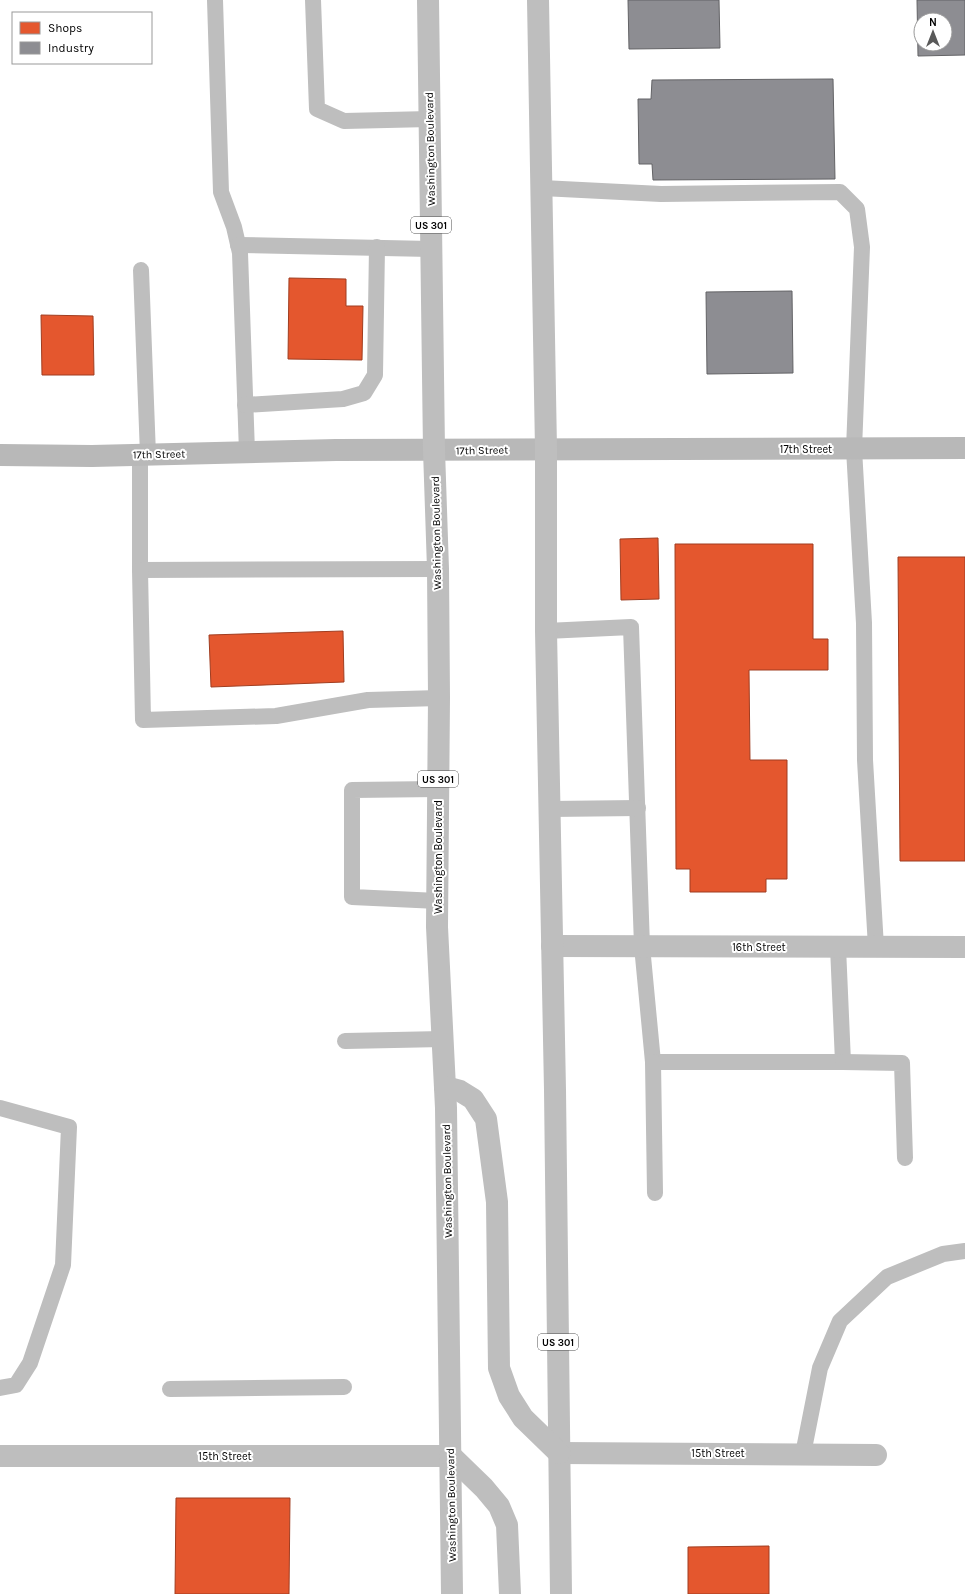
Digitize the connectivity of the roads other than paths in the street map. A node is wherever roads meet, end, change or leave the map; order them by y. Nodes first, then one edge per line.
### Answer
1 (215, 0) edge
2 (313, 0) edge
3 (428, 0) edge
4 (538, 0) edge
5 (430, 119) junction
6 (542, 188) junction
7 (238, 245) junction
8 (377, 247) junction
9 (431, 248) junction
10 (141, 270) dead end
11 (245, 405) junction
12 (854, 448) junction
13 (965, 448) edge
14 (546, 449) junction
15 (434, 450) junction
16 (247, 452) junction
17 (0, 455) edge
18 (144, 455) junction
19 (438, 569) junction
20 (140, 570) junction
21 (546, 631) junction
22 (439, 698) junction
23 (438, 789) junction
24 (638, 808) junction
25 (550, 809) junction
26 (438, 901) junction
27 (552, 946) junction
28 (642, 946) junction
29 (838, 947) junction
30 (876, 947) junction
31 (965, 947) edge
32 (443, 1039) junction
33 (345, 1041) dead end
34 (653, 1062) junction
35 (843, 1062) junction
36 (445, 1087) junction
37 (0, 1108) edge
38 (905, 1158) dead end
39 (655, 1193) dead end
40 (965, 1251) edge
41 (344, 1386) dead end
42 (0, 1388) edge
43 (170, 1389) dead end
44 (559, 1453) junction
45 (803, 1454) junction
46 (876, 1455) dead end
47 (0, 1456) edge
48 (450, 1456) junction
49 (452, 1594) edge
50 (510, 1594) edge
51 (561, 1594) edge

1 - 7 lane
2 - 5 lane
3 - 5 main road, Washington Boulevard / US 301
4 - 6 main road, US 301
5 - 9 main road, Washington Boulevard / US 301
6 - 12 lane
6 - 14 main road, US 301
7 - 8 lane
7 - 11 lane
8 - 9 lane
8 - 11 lane
9 - 15 main road, Washington Boulevard / US 301
10 - 18 lane
11 - 16 lane
12 - 13 main road, 17th Street
12 - 14 main road, 17th Street
12 - 30 lane
14 - 15 main road, 17th Street
14 - 21 main road, US 301
15 - 16 main road, 17th Street
15 - 19 main road, Washington Boulevard / US 301
16 - 18 main road, 17th Street
17 - 18 main road, 17th Street
18 - 20 lane
19 - 20 lane
19 - 22 main road, Washington Boulevard / US 301
20 - 22 lane
21 - 24 lane
21 - 25 main road, US 301
22 - 23 main road, Washington Boulevard / US 301
23 - 26 main road, Washington Boulevard / US 301
23 - 26 lane
24 - 25 lane
24 - 28 lane
25 - 27 main road, US 301
26 - 32 main road, Washington Boulevard / US 301
27 - 28 main road, 16th Street
27 - 44 main road, US 301
28 - 29 main road, 16th Street
28 - 34 lane
29 - 30 main road, 16th Street
29 - 35 lane
30 - 31 main road, 16th Street
32 - 33 lane
32 - 36 main road, Washington Boulevard / US 301
34 - 35 lane
34 - 39 lane
35 - 38 lane
36 - 44 main road
36 - 48 main road, Washington Boulevard / US 301
37 - 42 lane
40 - 45 lane
41 - 43 lane
44 - 45 main road, 15th Street
44 - 51 main road, US 301
45 - 46 main road, 15th Street
47 - 48 main road, 15th Street
48 - 49 main road, Washington Boulevard / US 301
48 - 50 main road

